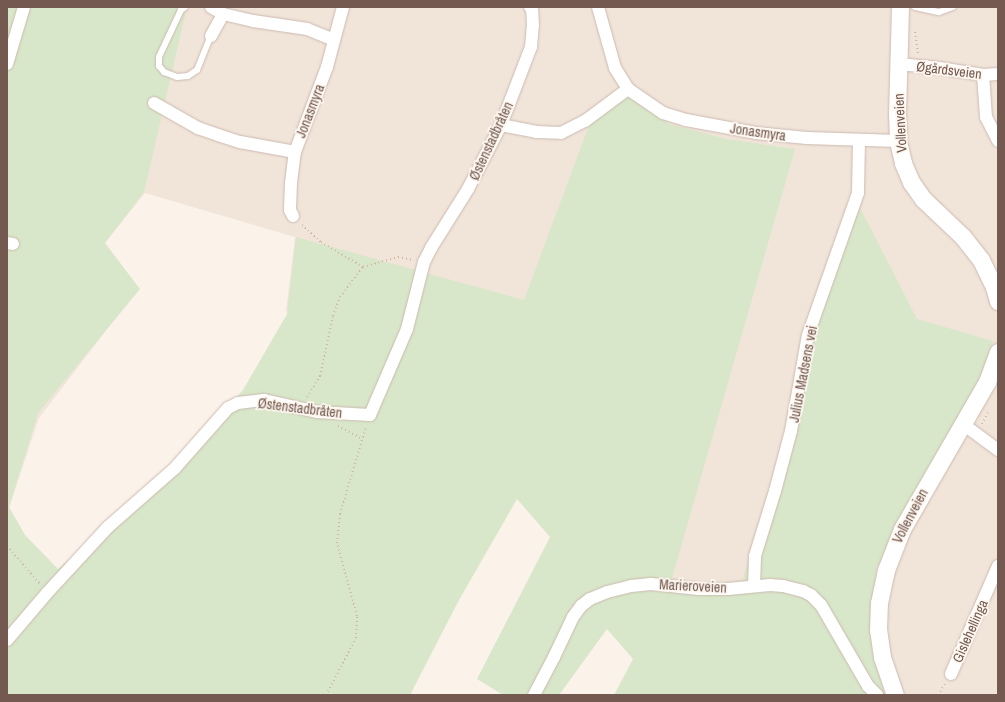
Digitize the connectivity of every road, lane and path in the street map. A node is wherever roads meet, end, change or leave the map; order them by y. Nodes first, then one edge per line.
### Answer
1 (24, 7) edge
2 (185, 7) edge
3 (212, 7) edge
4 (343, 7) edge
5 (530, 7) edge
6 (598, 7) edge
7 (900, 7) edge
8 (915, 7) edge
9 (953, 7) edge
10 (223, 14) junction
11 (914, 29) dead end
12 (211, 36) joint
13 (334, 40) junction
14 (7, 64) edge
15 (899, 64) junction
16 (918, 65) junction
17 (998, 74) edge
18 (983, 75) junction
19 (628, 89) junction
20 (154, 103) dead end
21 (501, 125) junction
22 (859, 140) junction
23 (898, 141) junction
24 (998, 141) edge
25 (295, 152) junction
26 (293, 216) joint
27 (424, 262) junction
28 (363, 268) junction
29 (998, 302) edge
30 (998, 352) edge
31 (299, 409) junction
32 (370, 415) junction
33 (963, 424) junction
34 (998, 450) edge
35 (7, 546) edge
36 (998, 566) edge
37 (754, 586) junction
38 (47, 593) junction
39 (7, 640) edge
40 (951, 674) dead end
41 (326, 695) edge
42 (534, 695) edge
43 (877, 695) edge
44 (895, 695) edge

1 - 14 street
2 - 12 lane
3 - 10 street
4 - 13 street, Jonasmyra
5 - 21 street, Østenstadbråten
6 - 19 street, Jonasmyra
7 - 15 main road, Vollenveien
8 - 9 lane
10 - 12 street
10 - 13 street
11 - 16 path
13 - 25 street, Jonasmyra
15 - 16 street, Øgårdsveien
15 - 23 main road, Vollenveien
16 - 18 street, Øgårdsveien
17 - 18 street, Øgårdsveien
18 - 24 street
19 - 21 street
19 - 22 street, Jonasmyra
20 - 25 street
21 - 27 street, Østenstadbråten
22 - 23 street, Jonasmyra
22 - 37 street, Julius Madsens vei
23 - 29 main road, Vollenveien
25 - 26 street, Jonasmyra
26 - 28 path
27 - 28 path
27 - 32 street, Østenstadbråten
28 - 31 path
30 - 33 main road, Vollenveien
31 - 32 street, Østenstadbråten
31 - 38 street, Østenstadbråten
32 - 41 path
33 - 34 street
33 - 44 main road, Vollenveien
35 - 38 path
36 - 40 street, Gislehellinga
37 - 42 street, Marieroveien
37 - 43 street, Marieroveien
38 - 39 street, Østenstadbråten

